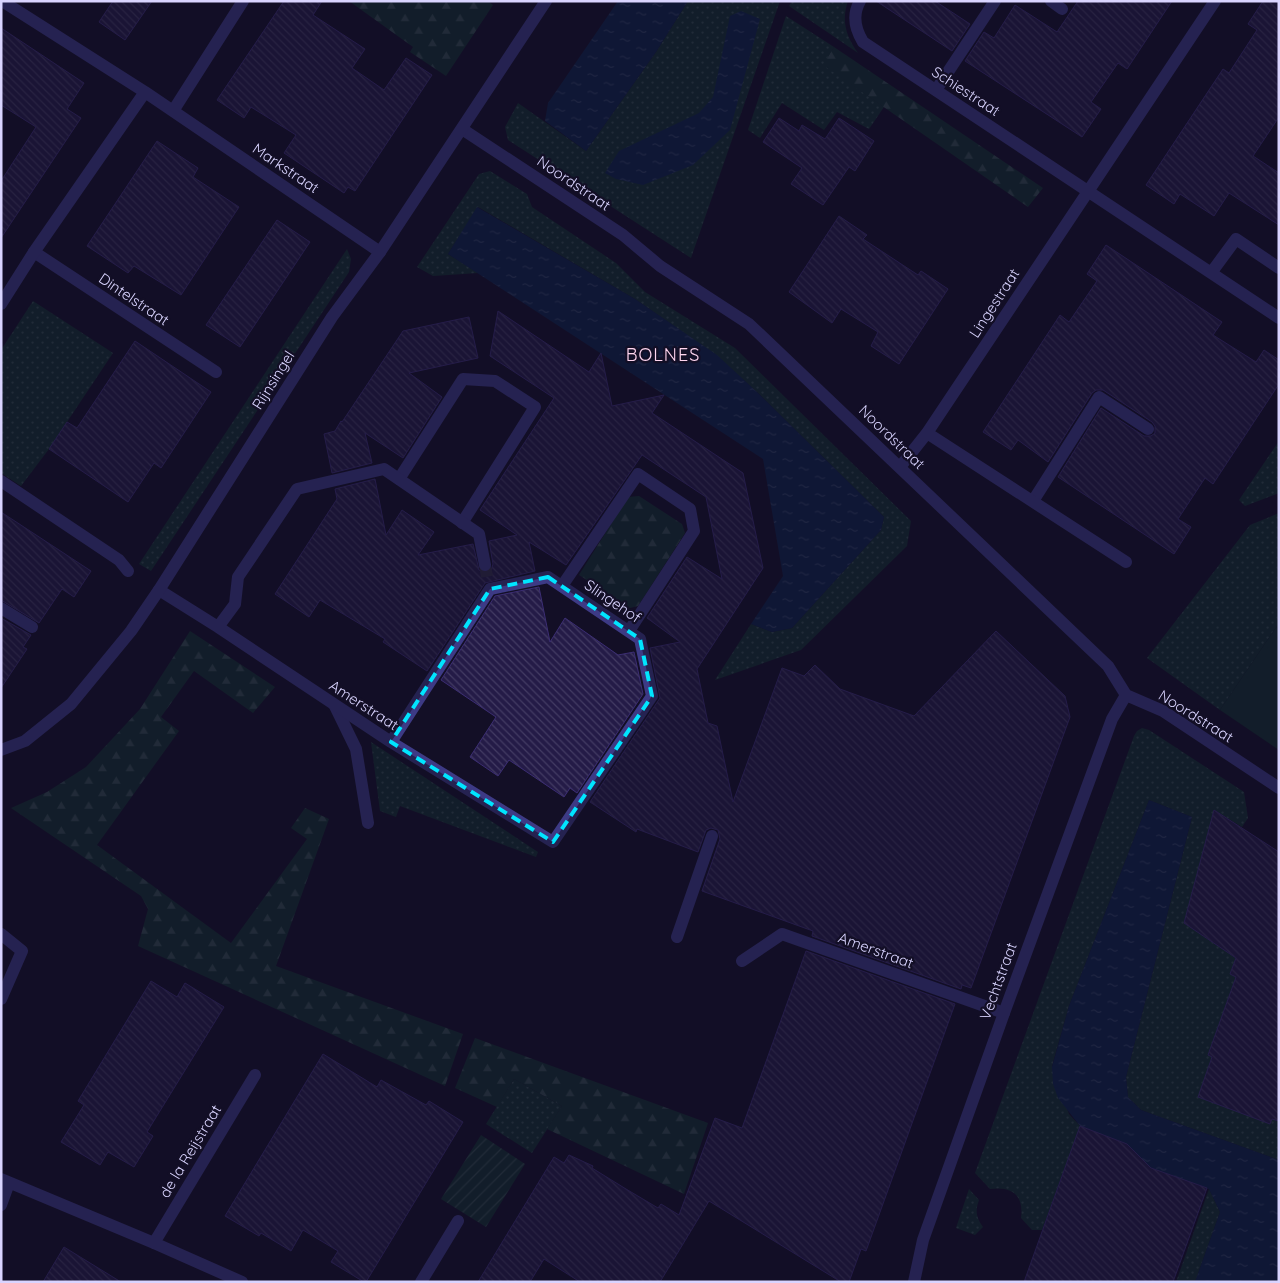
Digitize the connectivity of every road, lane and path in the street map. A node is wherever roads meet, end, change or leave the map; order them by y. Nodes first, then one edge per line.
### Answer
1 (2, 1) edge
2 (243, 1) edge
3 (546, 1) edge
4 (860, 1) edge
5 (995, 1) edge
6 (1051, 1) edge
7 (1215, 1) edge
8 (1062, 9) dead end
9 (936, 90) junction
10 (145, 92) junction
11 (173, 111) junction
12 (462, 129) junction
13 (1088, 190) junction
14 (34, 252) junction
15 (380, 252) junction
16 (1279, 268) edge
17 (1211, 273) dead end
18 (1, 304) edge
19 (1279, 318) edge
20 (216, 372) dead end
21 (1148, 429) dead end
22 (928, 433) junction
23 (900, 467) junction
24 (399, 479) junction
25 (1, 481) edge
26 (1033, 500) junction
27 (462, 523) junction
28 (1126, 562) dead end
29 (128, 570) dead end
30 (487, 577) junction
31 (562, 586) junction
32 (160, 590) junction
33 (1, 608) edge
34 (32, 627) dead end
35 (218, 627) junction
36 (629, 631) junction
37 (1126, 695) junction
38 (335, 706) junction
39 (391, 742) junction
40 (1, 750) edge
41 (1279, 788) edge
42 (368, 823) dead end
43 (712, 836) dead end
44 (553, 842) joint
45 (1, 934) edge
46 (677, 937) dead end
47 (742, 961) dead end
48 (1, 999) edge
49 (1004, 1013) junction
50 (255, 1075) dead end
51 (5, 1181) edge
52 (1, 1205) edge
53 (458, 1221) dead end
54 (154, 1243) junction
55 (242, 1282) edge
56 (420, 1282) edge
57 (914, 1282) edge

1 - 10 street, Markstraat
2 - 11 street
3 - 12 street, Rijnsingel
4 - 9 street, Schiestraat
5 - 9 street
6 - 8 street
7 - 13 street, Lingestraat
9 - 13 street, Schiestraat
10 - 11 street, Markstraat
10 - 14 street
11 - 15 street, Markstraat
12 - 15 street, Rijnsingel
12 - 23 street, Noordstraat
13 - 19 street
13 - 22 street, Lingestraat
14 - 18 street
14 - 20 street, Dintelstraat
15 - 32 street, Rijnsingel
16 - 17 street
21 - 26 street
22 - 23 street, Lingestraat
22 - 26 street
23 - 37 street, Noordstraat
24 - 27 street
24 - 27 street
24 - 35 street
25 - 29 street
26 - 28 street
27 - 30 street
30 - 31 street, Slingehof
30 - 39 street
31 - 36 street, Slingehof
31 - 36 street
32 - 35 street, Amerstraat
32 - 40 street, Rijnsingel
33 - 34 street
35 - 38 street, Amerstraat
36 - 44 street, Slingehof
37 - 41 street, Noordstraat
37 - 49 street, Vechtstraat
38 - 39 street, Amerstraat
38 - 42 street
39 - 44 street, Amerstraat
43 - 46 street
45 - 48 street
47 - 49 street, Amerstraat
49 - 57 street, Vechtstraat
50 - 54 street, de la Reijstraat
51 - 52 street
51 - 54 street
53 - 56 street
54 - 55 street

